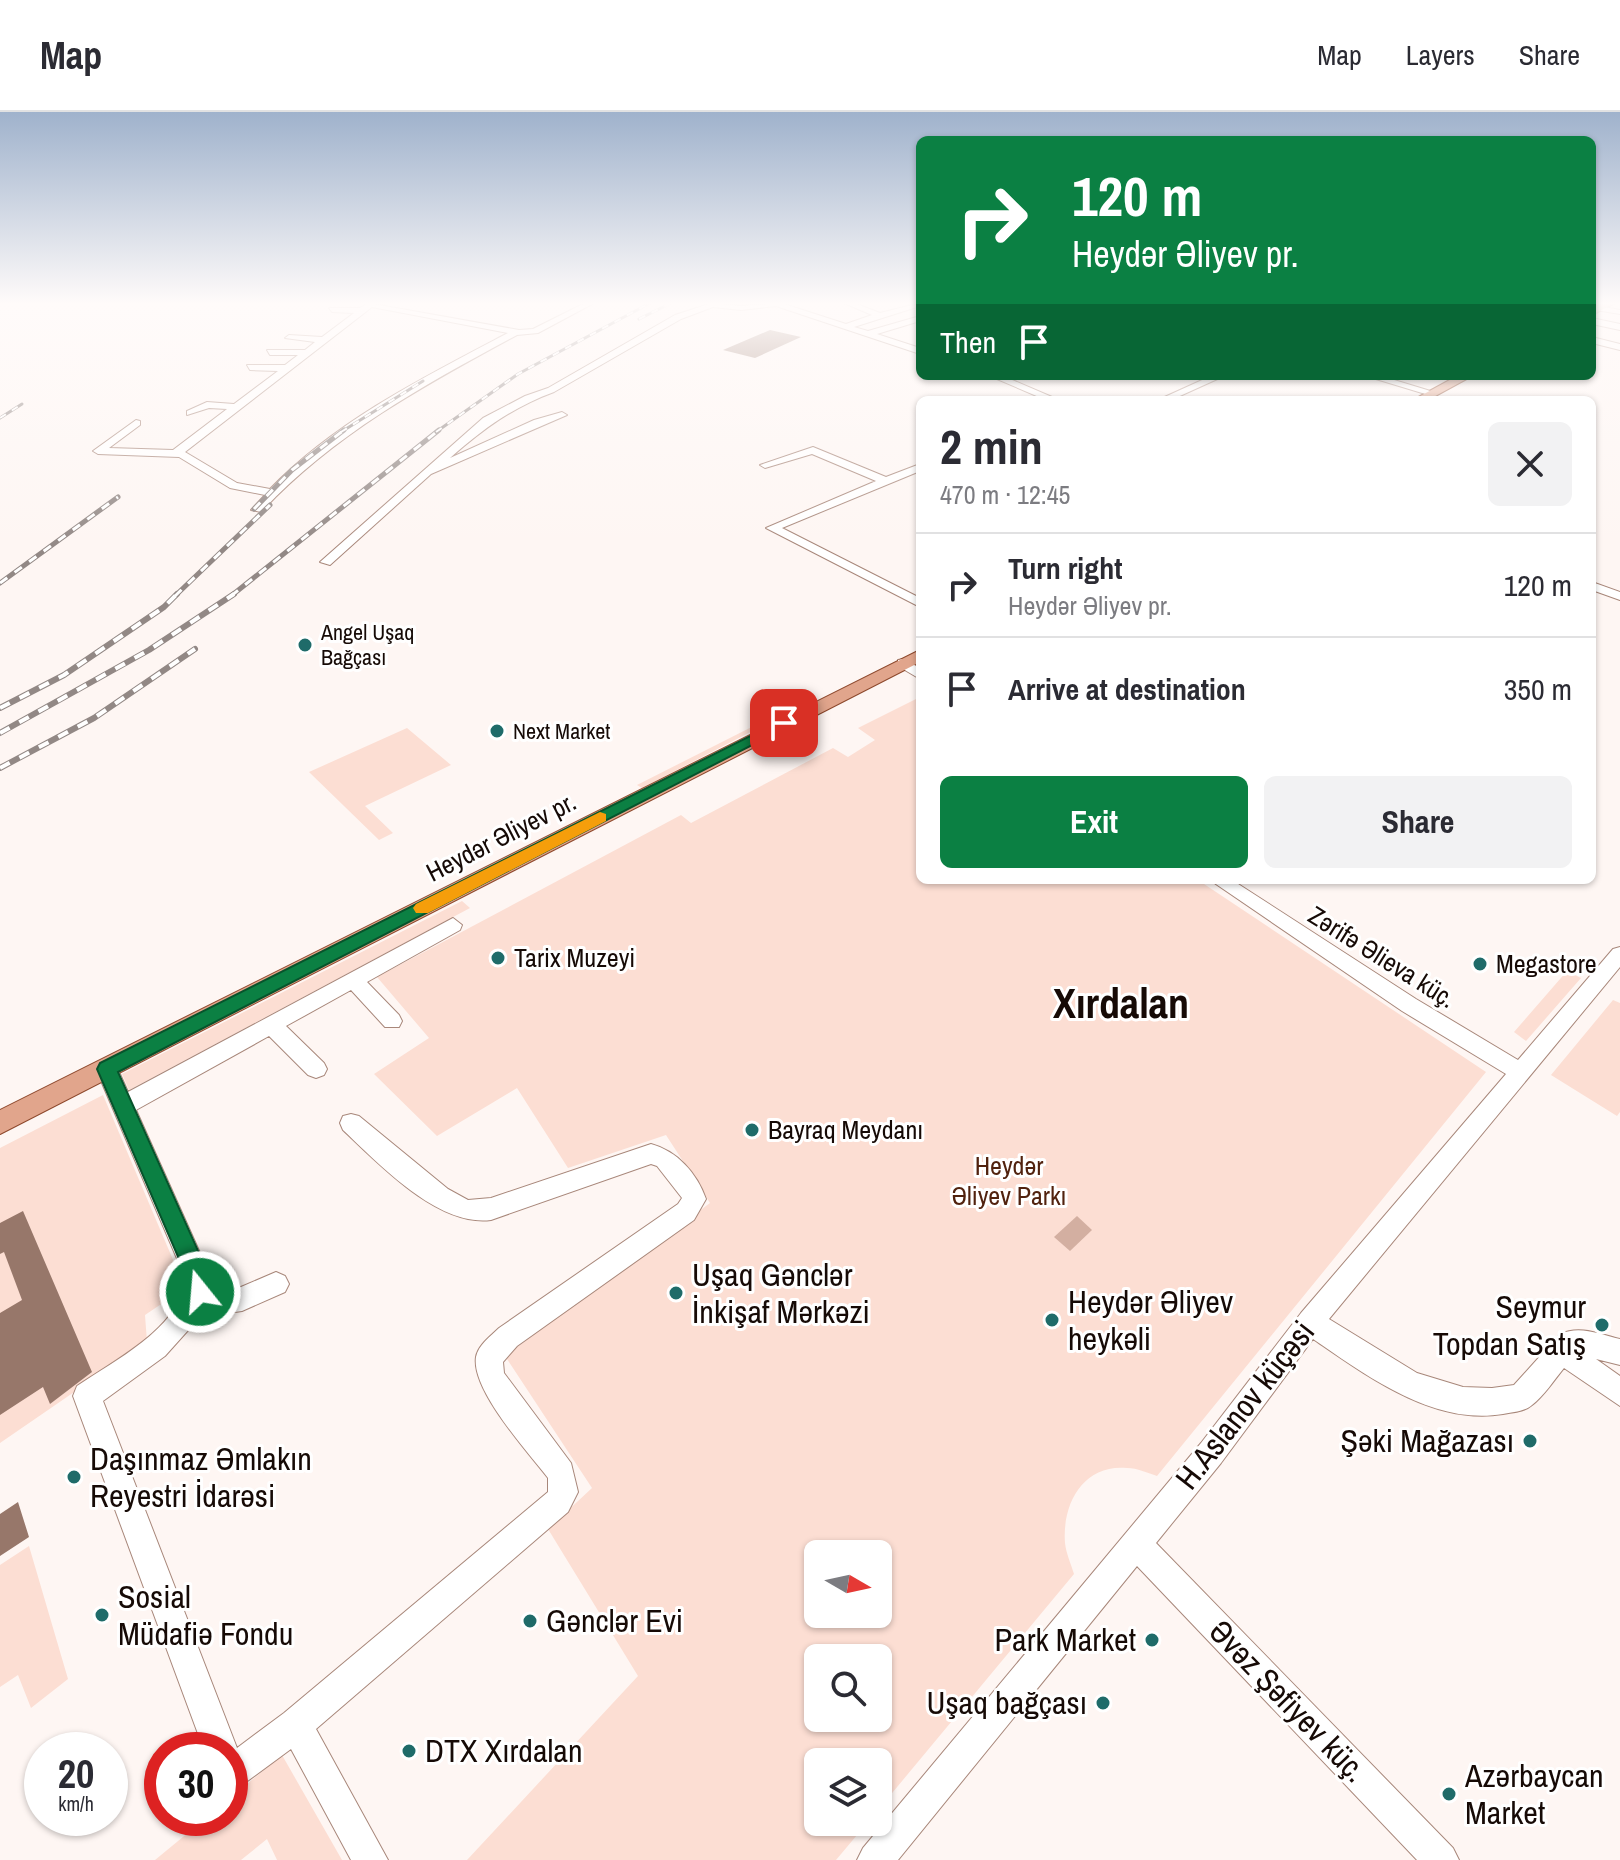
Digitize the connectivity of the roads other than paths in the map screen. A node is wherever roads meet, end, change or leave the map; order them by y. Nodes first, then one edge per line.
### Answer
1 (265, 385) edge
2 (424, 385) edge
3 (560, 385) edge
4 (1018, 385) edge
5 (1199, 385) edge
6 (1402, 385) edge
7 (1449, 385) edge
8 (1432, 393) junction
9 (1045, 396) edge
10 (1172, 396) edge
11 (1426, 396) edge
12 (236, 407) junction
13 (191, 413) dead end
14 (562, 415) dead end
15 (136, 423) dead end
16 (466, 436) junction
17 (492, 442) junction
18 (175, 454) junction
19 (765, 465) dead end
20 (916, 469) edge
21 (427, 472) junction
22 (886, 481) junction
23 (271, 493) junction
24 (257, 510) dead end
25 (326, 562) dead end
26 (1596, 587) edge
27 (1620, 596) edge
28 (916, 601) edge
29 (914, 664) edge
30 (1225, 884) edge
31 (453, 925) dead end
32 (1620, 954) edge
33 (352, 979) junction
34 (392, 1021) dead end
35 (271, 1024) junction
36 (107, 1069) junction
37 (316, 1069) dead end
38 (1521, 1073) junction
39 (123, 1106) junction
40 (0, 1123) edge
41 (351, 1123) dead end
42 (276, 1284) dead end
43 (194, 1305) junction
44 (1310, 1322) junction
45 (1562, 1351) junction
46 (1620, 1352) edge
47 (1620, 1392) edge
48 (1135, 1543) junction
49 (296, 1725) junction
50 (214, 1732) edge
51 (248, 1760) edge
52 (370, 1860) edge
53 (875, 1860) edge
54 (1441, 1860) edge

1 - 12 street
2 - 23 street
3 - 16 street
4 - 9 street
5 - 10 street
6 - 8 street
7 - 8 main road
8 - 11 main road
12 - 13 street
12 - 18 street
14 - 17 street
15 - 18 street
16 - 17 street
16 - 21 street
17 - 21 street
18 - 23 street
19 - 22 street
20 - 22 street
21 - 25 street
22 - 28 street
23 - 24 street
26 - 27 street
29 - 36 main road, Heydər Əliyev pr.
30 - 38 street, Zərifə Əlieva küç.
31 - 33 street
32 - 38 street, H.Aslanov küçəsi
33 - 34 street
33 - 35 street
35 - 37 street
35 - 39 street
36 - 39 street
36 - 40 main road, Heydər Əliyev pr.
38 - 44 street, H.Aslanov küçəsi
39 - 43 street
41 - 49 street
42 - 43 street
43 - 50 street
44 - 45 street
44 - 48 street, H.Aslanov küçəsi
45 - 46 street
45 - 47 street
48 - 53 street, H.Aslanov küçəsi
48 - 54 street, Əvəz Şəfiyev küç.
49 - 51 street
49 - 52 street

